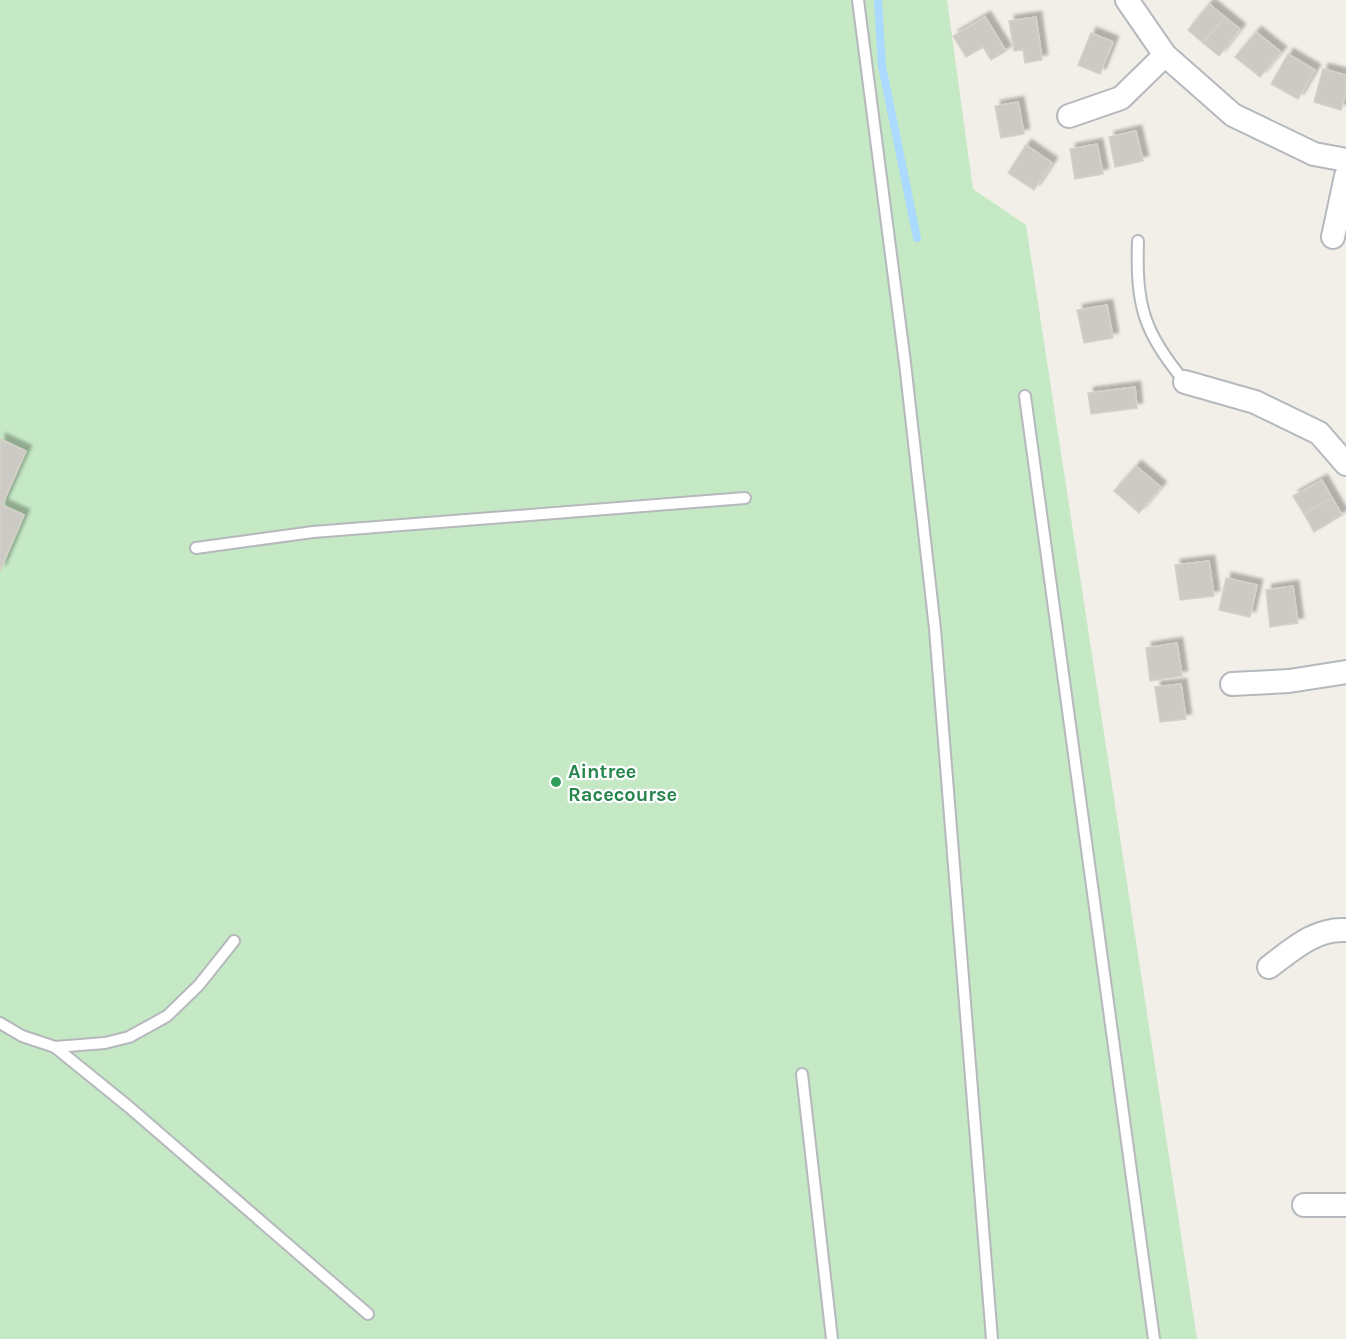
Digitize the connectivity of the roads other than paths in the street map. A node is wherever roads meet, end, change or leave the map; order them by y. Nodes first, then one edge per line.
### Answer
1 (858, 0) edge
2 (1127, 0) edge
3 (1165, 55) junction
4 (1069, 116) dead end
5 (1346, 160) edge
6 (1346, 176) edge
7 (1333, 237) dead end
8 (1138, 241) dead end
9 (1185, 382) joint
10 (1025, 396) dead end
11 (1346, 464) edge
12 (745, 498) dead end
13 (196, 548) dead end
14 (1346, 672) edge
15 (1232, 684) dead end
16 (1346, 930) edge
17 (234, 941) dead end
18 (1269, 967) dead end
19 (0, 1023) edge
20 (55, 1047) junction
21 (802, 1074) dead end
22 (1304, 1205) dead end
23 (1346, 1205) edge
24 (368, 1314) dead end
25 (832, 1339) edge
26 (992, 1339) edge
27 (1154, 1339) edge

1 - 26 lane
2 - 3 street
3 - 4 street
3 - 5 street
6 - 7 street
8 - 9 lane
9 - 11 street
10 - 27 lane
12 - 13 lane
14 - 15 street
16 - 18 street
17 - 20 lane
19 - 20 lane
20 - 24 lane
21 - 25 lane
22 - 23 street

